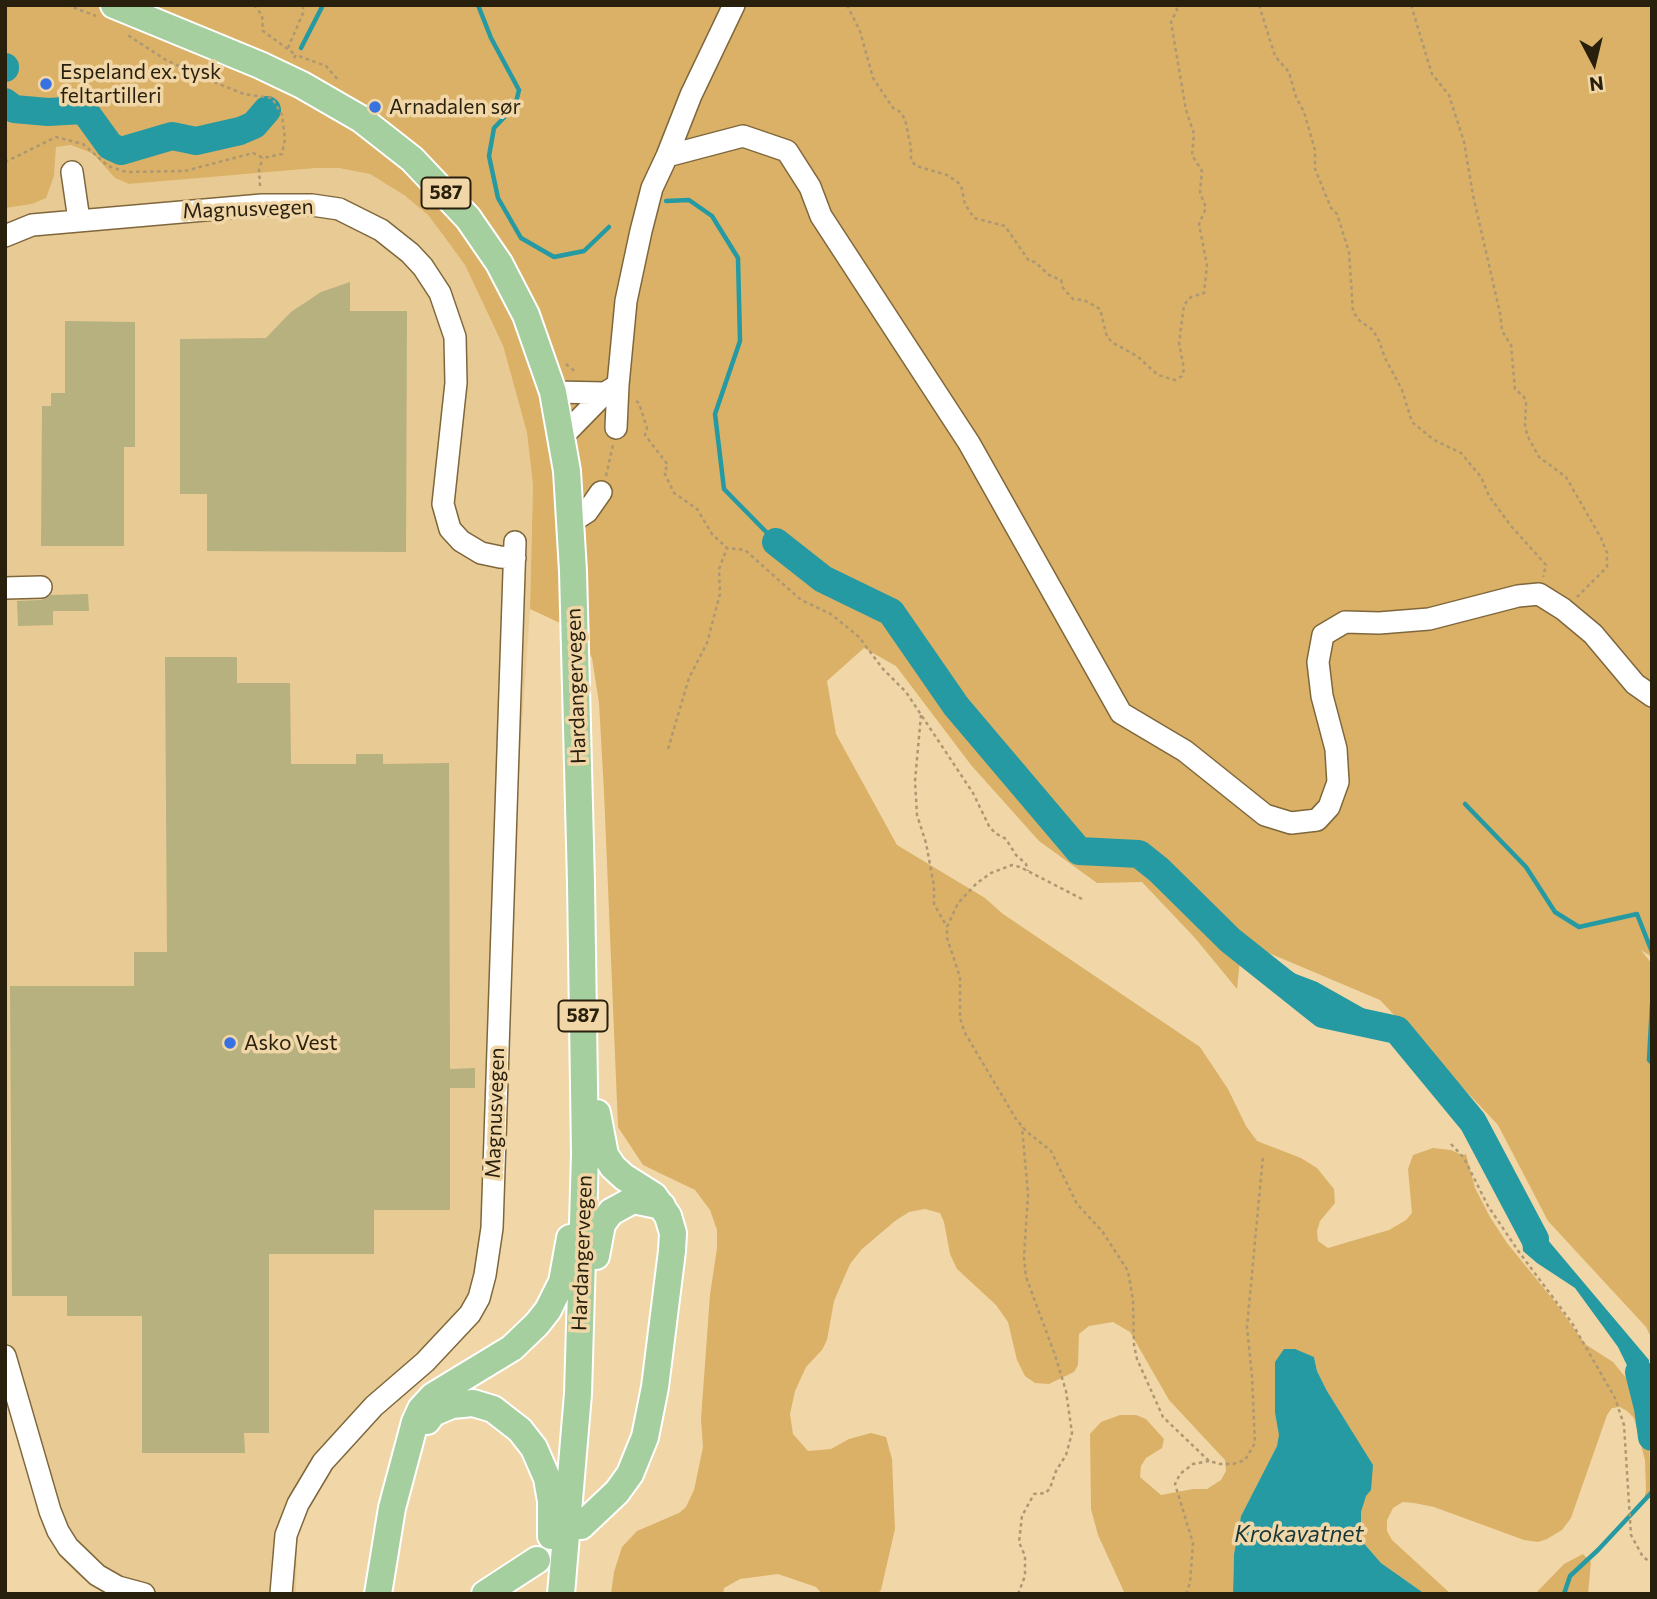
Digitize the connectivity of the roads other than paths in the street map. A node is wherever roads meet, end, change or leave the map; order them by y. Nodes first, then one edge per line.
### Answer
1 (734, 5) edge
2 (111, 17) edge
3 (667, 156) junction
4 (72, 172) dead end
5 (79, 219) junction
6 (5, 236) edge
7 (612, 389) junction
8 (553, 392) junction
9 (616, 428) road end
10 (562, 437) junction
11 (601, 492) road end
12 (570, 523) junction
13 (41, 587) dead end
14 (5, 588) edge
15 (1652, 696) edge
16 (581, 883) junction
17 (583, 975) junction
18 (662, 1206) junction
19 (5, 1356) edge
20 (412, 1438) junction
21 (575, 1438) junction
22 (581, 1526) dead end
23 (537, 1560) dead end
24 (144, 1594) edge
25 (281, 1594) edge
26 (378, 1594) edge
27 (485, 1594) edge
28 (547, 1594) edge
29 (561, 1594) edge

1 - 3 lane
2 - 8 main road, Hardangervegen / 587
3 - 7 lane
3 - 15 lane
4 - 5 lane
5 - 6 lane, Magnusvegen
5 - 25 lane, Magnusvegen
7 - 8 lane
7 - 9 lane
7 - 10 lane
8 - 10 main road, Hardangervegen / 587
10 - 12 main road, Hardangervegen / 587
11 - 12 lane
12 - 16 main road, Hardangervegen / 587
13 - 14 lane
16 - 17 main road, Hardangervegen / 587
16 - 18 main road, 587
17 - 20 main road, 587
17 - 21 main road, Hardangervegen / 587
18 - 21 main road, 587
18 - 22 main road
19 - 24 lane
20 - 26 main road, 587
20 - 28 main road, 587
21 - 29 main road, Hardangervegen / 587
23 - 27 main road

